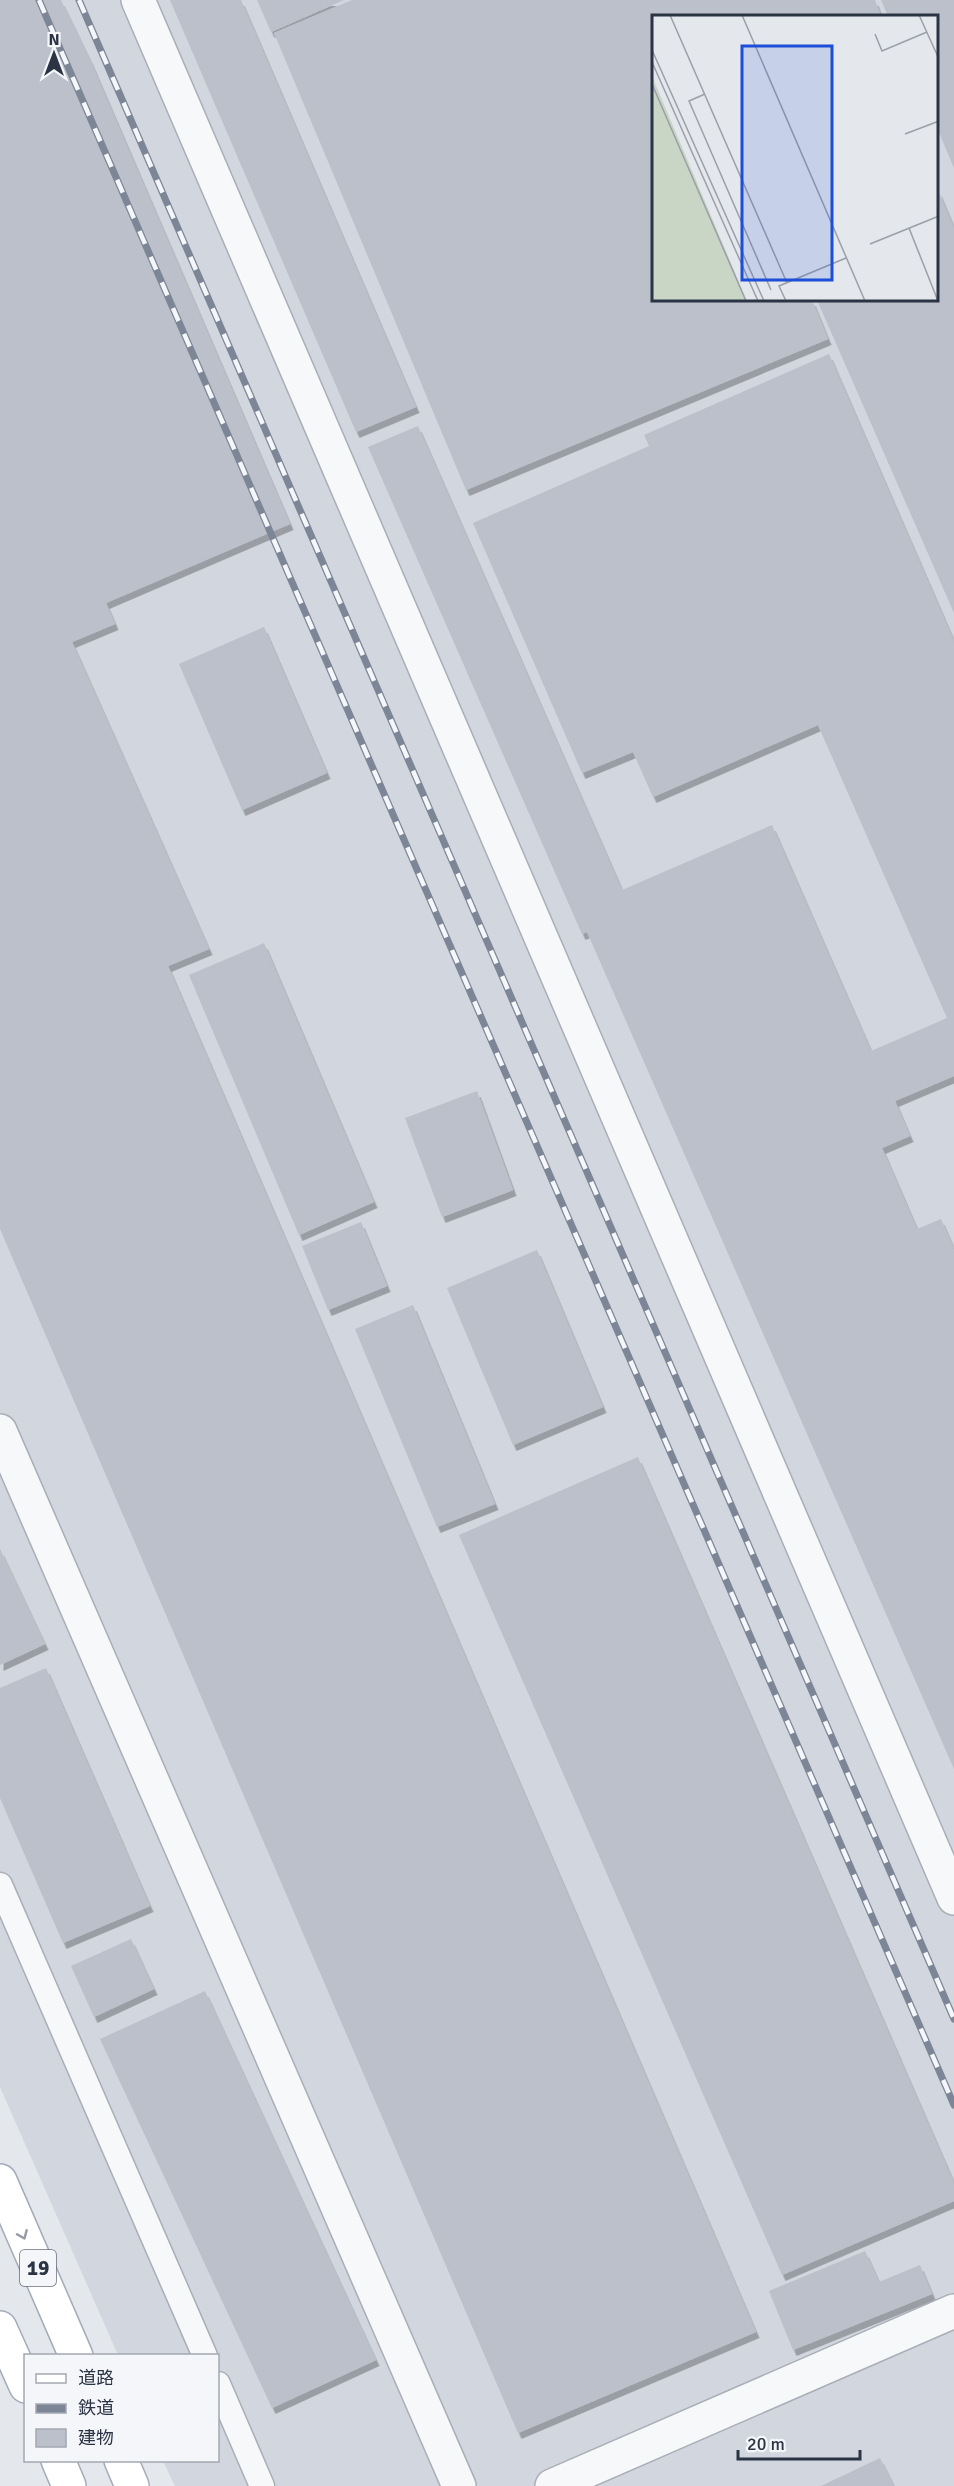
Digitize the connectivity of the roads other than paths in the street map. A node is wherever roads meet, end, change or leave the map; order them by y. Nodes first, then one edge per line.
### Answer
1 (138, 0) edge
2 (0, 1431) edge
3 (0, 1885) edge
4 (954, 1898) edge
5 (0, 2181) edge
6 (954, 2311) edge
7 (0, 2328) edge
8 (76, 2354) edge
9 (205, 2354) edge
10 (24, 2382) edge
11 (219, 2386) edge
12 (59, 2462) edge
13 (122, 2462) edge
14 (69, 2486) edge
15 (132, 2486) edge
16 (262, 2486) edge
17 (459, 2486) edge
18 (552, 2486) edge

1 - 4 street
2 - 17 street
3 - 9 lane
5 -> 8 main road, 19
6 - 18 street
7 - 10 main road
11 - 16 lane
12 - 14 main road
13 - 15 main road

